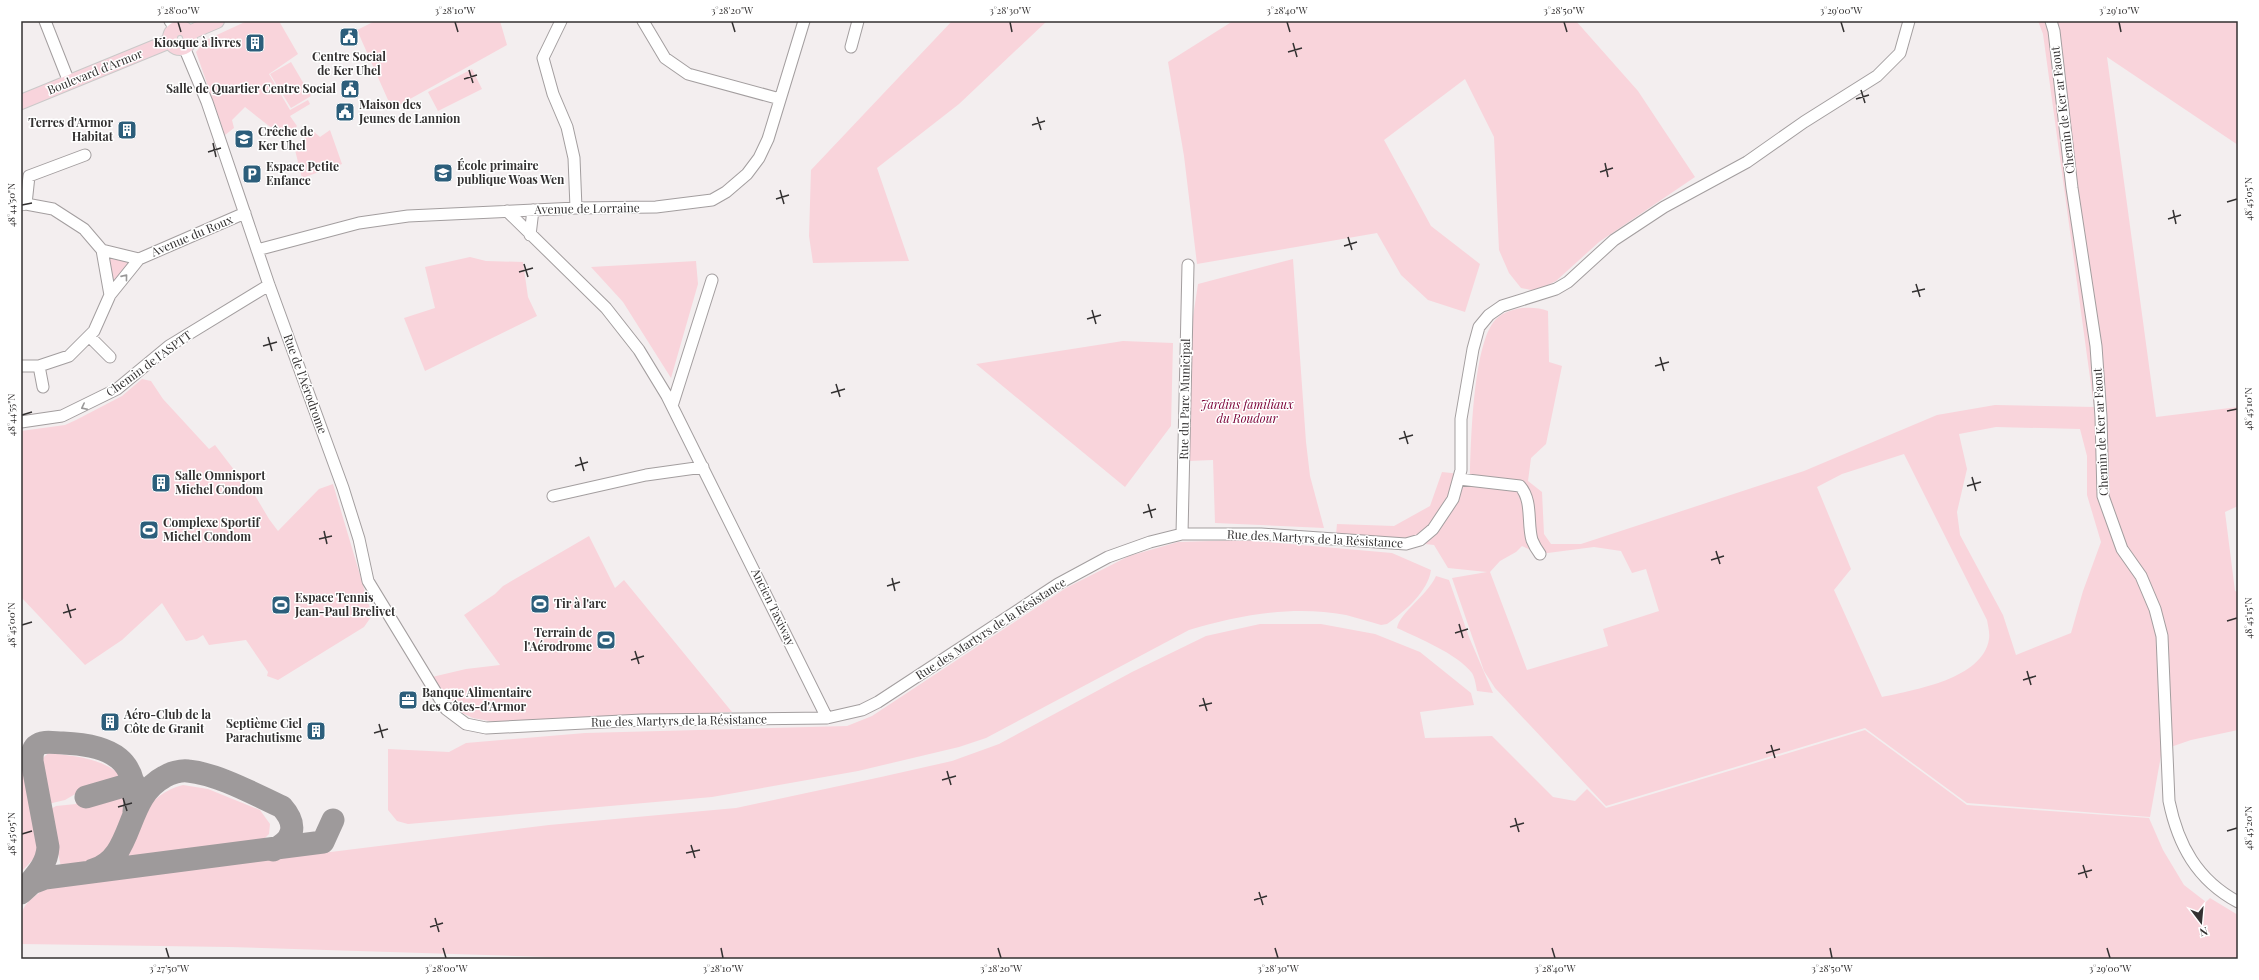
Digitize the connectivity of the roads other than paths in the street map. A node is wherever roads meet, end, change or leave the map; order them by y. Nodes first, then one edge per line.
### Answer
1 (45, 21) edge
2 (217, 21) edge
3 (561, 21) edge
4 (804, 21) edge
5 (858, 21) edge
6 (1908, 21) edge
7 (2050, 21) edge
8 (645, 22) edge
9 (171, 30) edge
10 (189, 32) junction
11 (184, 47) junction
12 (851, 47) dead end
13 (69, 82) junction
14 (780, 99) junction
15 (21, 102) edge
16 (85, 155) dead end
17 (24, 205) edge
18 (576, 208) junction
19 (533, 210) junction
20 (507, 211) junction
21 (245, 214) junction
22 (530, 235) junction
23 (102, 250) junction
24 (257, 250) junction
25 (139, 259) junction
26 (1188, 265) dead end
27 (712, 280) dead end
28 (269, 285) junction
29 (110, 295) junction
30 (88, 336) junction
31 (110, 357) dead end
32 (21, 366) edge
33 (39, 366) junction
34 (43, 387) dead end
35 (672, 406) junction
36 (21, 422) edge
37 (703, 467) junction
38 (1459, 479) junction
39 (553, 496) dead end
40 (1182, 534) junction
41 (1540, 554) dead end
42 (446, 709) joint
43 (827, 718) junction
44 (2238, 902) edge

1 - 13 street
2 - 10 main road
3 - 18 street
4 - 14 street, Avenue de Lorraine
5 - 12 street
6 - 38 street, Rue des Martyrs de la Résistance
7 - 44 street, Chemin de Ker ar Faout
8 - 14 street
9 - 10 main road
9 - 11 main road
9 - 13 main road, Boulevard d'Armor
10 - 11 main road
11 - 21 street, Rue de l'Aérodrome
13 - 15 main road, Boulevard d'Armor
14 - 18 street, Avenue de Lorraine
16 - 17 street
17 - 23 street
18 - 19 street, Avenue de Lorraine
19 - 20 street, Avenue de Lorraine
19 - 22 street
20 - 22 street, Ancien Taxiway
20 - 24 street, Avenue de Lorraine
21 - 24 street, Rue de l'Aérodrome
21 - 25 street, Avenue du Roux
22 - 35 street, Ancien Taxiway
23 - 25 street, Avenue du Roux
23 - 29 street
24 - 28 street, Rue de l'Aérodrome
29 -> 25 street, Avenue du Roux
26 - 40 street, Rue du Parc Municipal
27 - 35 street
28 -> 36 street, Chemin de l'ASPTT
28 - 42 street, Rue de l'Aérodrome
29 - 30 street, Avenue du Roux
30 - 31 street
30 - 33 street, Avenue du Roux
32 - 33 street, Avenue du Roux
33 - 34 street
35 - 37 street, Ancien Taxiway
37 - 39 street
37 - 43 street, Ancien Taxiway
38 - 40 street, Rue des Martyrs de la Résistance
38 - 41 street
40 - 43 street, Rue des Martyrs de la Résistance
42 - 43 street, Rue des Martyrs de la Résistance

